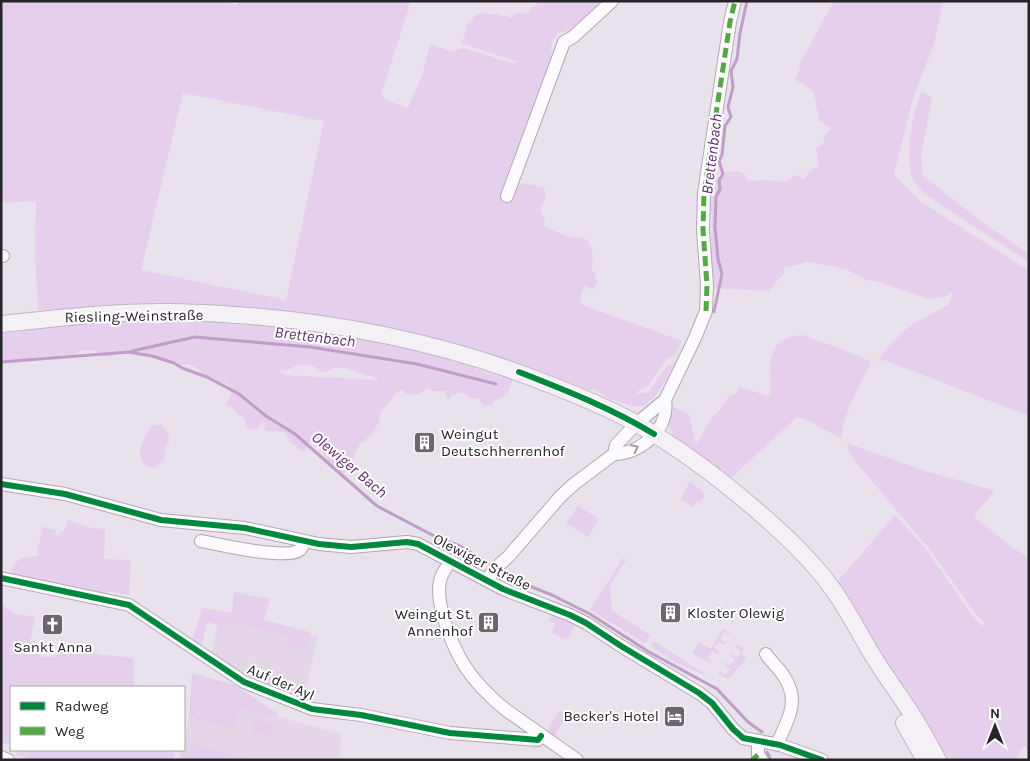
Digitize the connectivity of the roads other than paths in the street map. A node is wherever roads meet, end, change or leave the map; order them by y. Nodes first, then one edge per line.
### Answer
1 (612, 1) edge
2 (735, 1) edge
3 (507, 196) dead end
4 (1, 324) edge
5 (665, 400) junction
6 (636, 424) junction
7 (654, 434) junction
8 (614, 454) junction
9 (1, 484) edge
10 (201, 541) dead end
11 (304, 541) junction
12 (451, 561) junction
13 (492, 572) junction
14 (1, 578) edge
15 (871, 653) junction
16 (766, 654) dead end
17 (542, 736) junction
18 (758, 741) junction
19 (777, 744) junction
20 (1, 756) edge
21 (757, 758) edge
22 (8, 760) edge
23 (577, 760) edge
24 (822, 760) edge
25 (925, 760) edge
26 (938, 760) edge

1 - 3 street
2 - 5 street
4 - 6 main road, Riesling-Weinstraße
5 - 6 street
5 - 7 street
6 - 7 main road, Riesling-Weinstraße
6 - 8 street
8 -> 7 street
7 - 15 main road, Riesling-Weinstraße
8 - 13 street
9 - 11 street, Olewiger Straße
10 - 11 street
11 - 12 street, Olewiger Straße
12 - 13 street, Olewiger Straße
12 - 17 street
13 - 18 street, Olewiger Straße
14 - 17 street, Auf der Ayl
15 - 25 main road, Riesling-Weinstraße
15 - 26 main road, Riesling-Weinstraße
16 - 19 street
17 - 23 street
18 - 19 street, Olewiger Straße
18 - 21 street
19 - 24 street, Olewiger Straße
20 - 22 street

